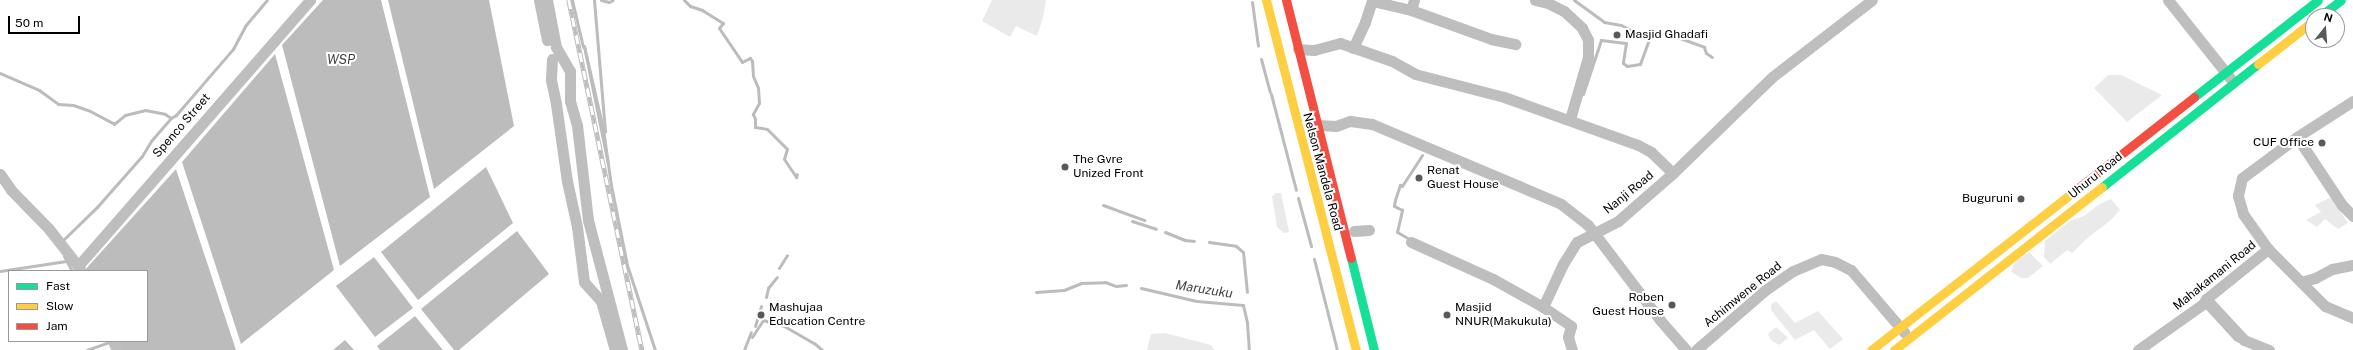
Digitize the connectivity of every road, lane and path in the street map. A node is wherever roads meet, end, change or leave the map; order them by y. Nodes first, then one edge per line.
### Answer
1 (310, 0) edge
2 (539, 0) edge
3 (547, 0) edge
4 (1266, 0) edge
5 (1286, 0) edge
6 (1535, 0) edge
7 (1872, 0) edge
8 (2169, 0) edge
9 (2318, 0) edge
10 (2341, 0) edge
11 (1372, 1) edge
12 (1412, 5) edge
13 (2330, 8) edge
14 (2305, 27) edge
15 (1294, 32) junction
16 (1515, 44) dead end
17 (1353, 48) junction
18 (1298, 49) junction
19 (1279, 51) junction
20 (552, 59) junction
21 (2225, 72) junction
22 (2234, 82) junction
23 (2353, 100) edge
24 (570, 101) junction
25 (1570, 119) junction
26 (1318, 125) junction
27 (2297, 137) junction
28 (1674, 173) junction
29 (0, 174) edge
30 (2353, 216) edge
31 (1369, 230) dead end
32 (1354, 231) dead end
33 (1595, 234) junction
34 (1411, 242) dead end
35 (2268, 250) junction
36 (2353, 265) edge
37 (79, 268) edge
38 (2301, 282) junction
39 (2206, 299) junction
40 (1543, 307) junction
41 (2353, 318) edge
42 (1900, 327) junction
43 (1909, 338) junction
44 (615, 350) edge
45 (622, 350) edge
46 (1356, 350) edge
47 (1374, 350) edge
48 (1572, 350) edge
49 (1686, 350) edge
50 (1696, 350) edge
51 (1871, 350) edge
52 (1894, 350) edge
53 (2138, 350) edge
54 (2269, 350) edge

1 - 37 street, Spenco Street
2 - 20 street
3 - 24 street
4 - 19 main road, Nelson Mandela Road
5 - 15 main road, Nelson Mandela Road
6 - 25 street
7 - 28 street, Nanji Road
8 - 21 street
9 - 21 main road, Uhuru Road
10 - 13 main road
11 - 12 street
11 - 17 street
12 - 16 street
14 - 22 main road, Uhuru Road
15 - 18 main road, Nelson Mandela Road
15 - 19 street
17 - 18 street
17 - 25 street
18 - 26 main road, Nelson Mandela Road
19 - 46 main road, Nelson Mandela Road
20 - 24 street
20 - 44 street
21 - 22 street
21 - 42 main road, Uhuru Road
22 - 43 main road, Uhuru Road
23 - 27 street, Mahakamani Road
24 - 45 street
25 - 28 street
26 - 33 street
26 - 47 main road, Nelson Mandela Road
27 - 30 street
27 - 35 street, Mahakamani Road
28 - 33 street, Nanji Road
29 - 37 street
31 - 32 street
33 - 40 street, Nanji Road
33 - 49 street
34 - 40 street
35 - 38 street
35 - 39 street, Mahakamani Road
36 - 38 street
38 - 41 street
39 - 53 street, Mahakamani Road
39 - 54 street
40 - 48 street
42 - 43 street, Achimwene Road
42 - 50 street, Achimwene Road
42 - 51 main road
43 - 52 main road, Uhuru Road

